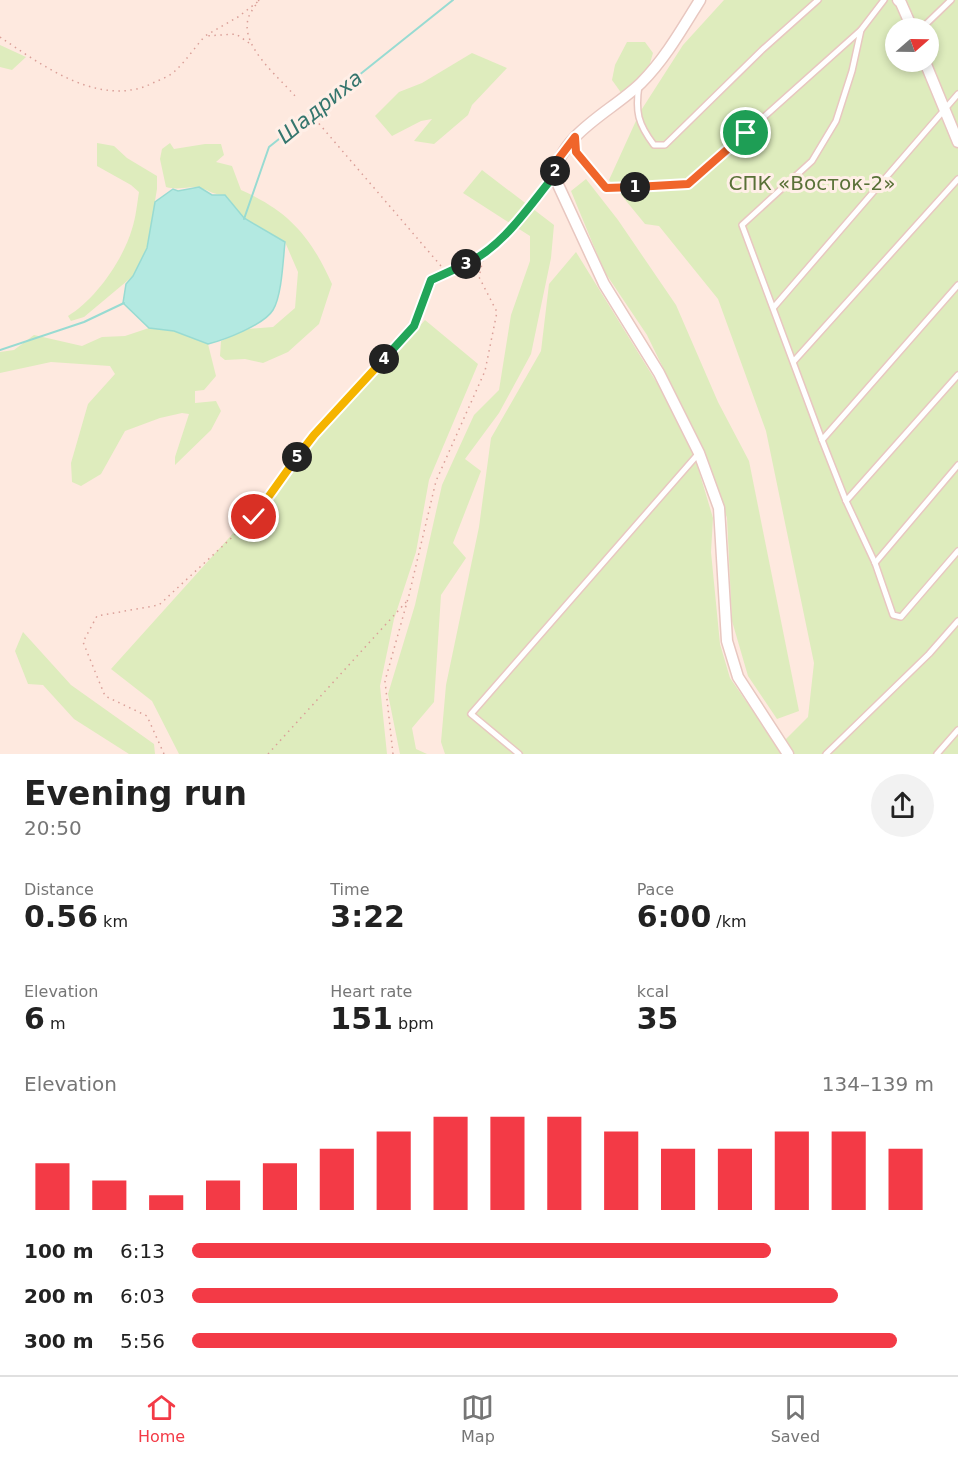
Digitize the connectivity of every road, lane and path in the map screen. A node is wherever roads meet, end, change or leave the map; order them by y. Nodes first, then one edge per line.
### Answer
1 (260, 0) edge
2 (700, 0) edge
3 (818, 0) edge
4 (884, 0) edge
5 (898, 0) edge
6 (951, 0) edge
7 (908, 18) edge
8 (932, 18) edge
9 (861, 30) junction
10 (205, 36) junction
11 (0, 37) edge
12 (250, 43) junction
13 (929, 72) edge
14 (640, 84) junction
15 (958, 94) edge
16 (295, 96) dead end
17 (944, 109) junction
18 (315, 119) dead end
19 (575, 137) junction
20 (958, 142) edge
21 (554, 176) junction
22 (958, 180) edge
23 (484, 254) junction
24 (447, 273) junction
25 (958, 285) edge
26 (774, 307) junction
27 (794, 361) junction
28 (958, 375) edge
29 (822, 440) junction
30 (699, 453) junction
31 (958, 465) edge
32 (846, 501) junction
33 (958, 551) edge
34 (876, 563) junction
35 (407, 600) junction
36 (958, 621) edge
37 (958, 730) edge
38 (164, 754) edge
39 (268, 754) edge
40 (393, 754) edge
41 (519, 754) edge
42 (788, 754) edge
43 (826, 754) edge
44 (937, 754) edge

1 - 10 path
1 - 12 path
2 - 14 street
3 - 14 lane
4 - 9 lane
5 - 7 street
6 - 8 lane
9 - 19 lane
9 - 26 lane
10 - 11 path
10 - 12 path
12 - 16 path
13 - 17 street
14 - 19 street
15 - 17 lane
17 - 20 street
17 - 26 lane
18 - 24 path
19 - 21 street
21 - 23 path
21 - 30 street
22 - 27 lane
23 - 24 path
23 - 35 path
24 - 38 path
25 - 29 lane
26 - 27 lane
27 - 29 lane
28 - 32 lane
29 - 32 lane
30 - 41 lane
30 - 42 street
31 - 34 lane
32 - 34 lane
33 - 34 lane
35 - 39 path
35 - 40 path
36 - 43 lane
37 - 44 lane

